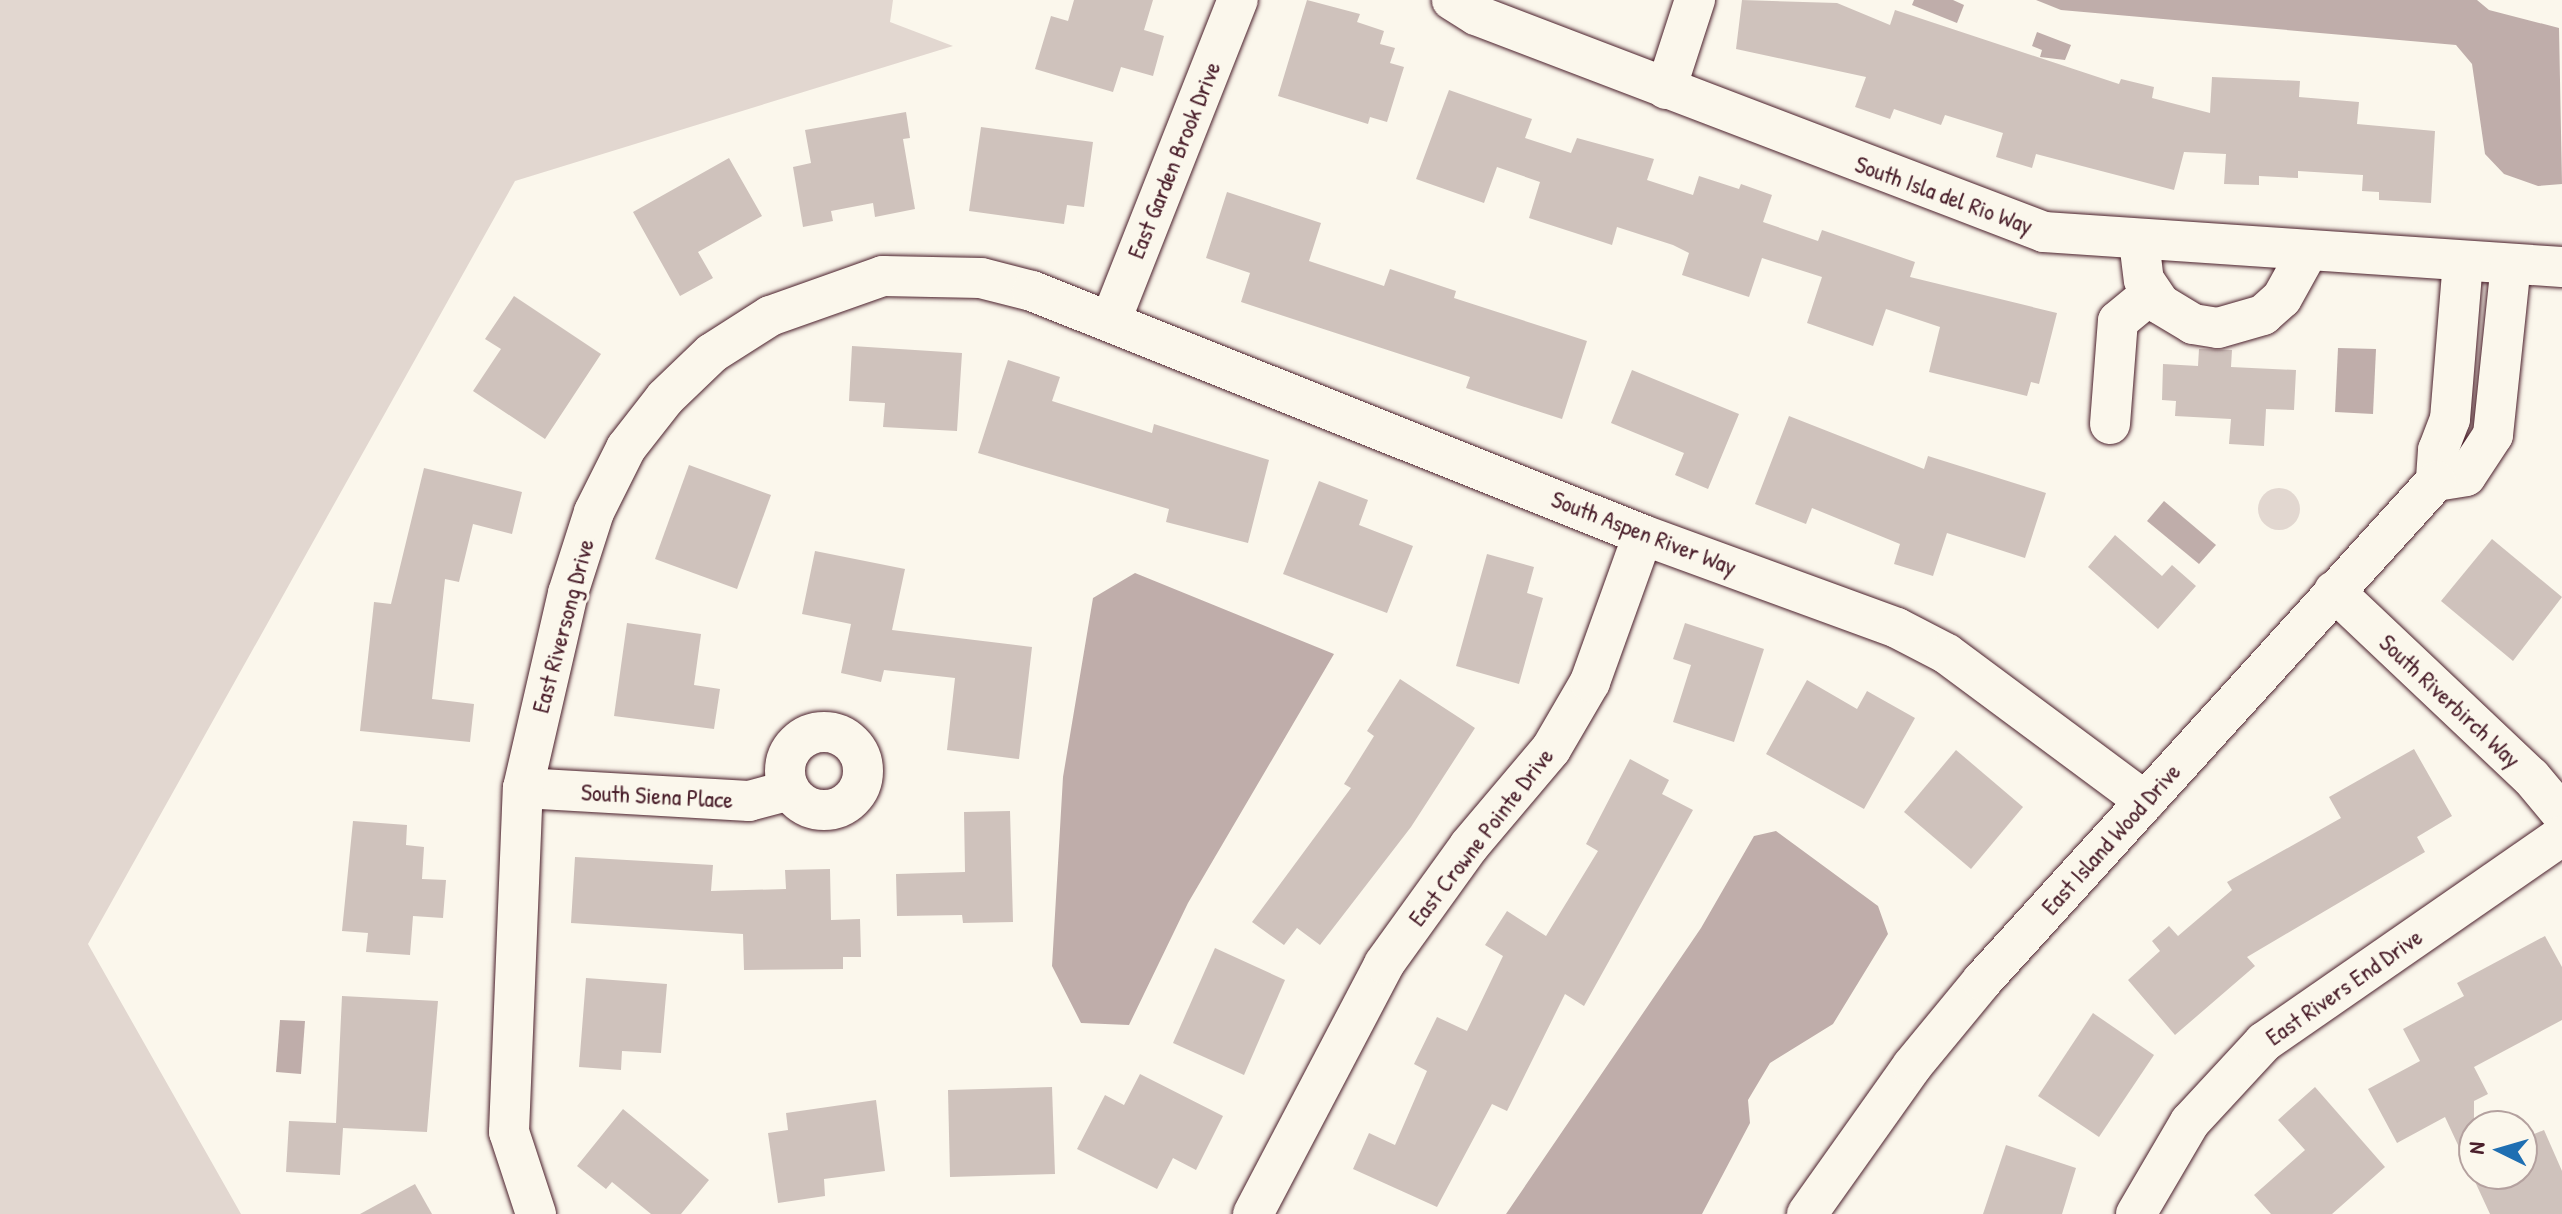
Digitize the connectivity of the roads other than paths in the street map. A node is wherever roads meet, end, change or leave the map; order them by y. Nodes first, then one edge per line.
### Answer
1 (1238, 0) edge
2 (1452, 0) edge
3 (1695, 0) edge
4 (1666, 89) junction
5 (2139, 241) junction
6 (2308, 251) junction
7 (2463, 261) junction
8 (2511, 264) junction
9 (2562, 267) edge
10 (2152, 293) junction
11 (1111, 320) junction
12 (2110, 424) dead end
13 (2436, 481) junction
14 (1643, 535) junction
15 (2334, 591) junction
16 (523, 788) junction
17 (790, 790) dead end
18 (2145, 801) junction
19 (2562, 814) edge
20 (2562, 836) edge
21 (536, 1214) edge
22 (1253, 1214) edge
23 (1807, 1214) edge
24 (2136, 1214) edge

1 - 11 street, East Garden Brook Drive
2 - 4 street, South Isla del Rio Way
3 - 4 street
4 - 5 street, South Isla del Rio Way
5 - 6 street, South Isla del Rio Way
5 - 10 street
6 - 7 street, South Isla del Rio Way
6 - 10 street
7 - 8 street, South Isla del Rio Way
7 - 13 street
8 - 9 street, South Isla del Rio Way
8 - 13 street, East Island Wood Drive
10 - 12 street
11 - 14 street, South Aspen River Way
11 - 16 street, East Riversong Drive
13 - 15 street, East Island Wood Drive
14 - 18 street, South Aspen River Way
14 - 22 street, East Crowne Pointe Drive
15 - 18 street, East Island Wood Drive
15 - 19 street, South Riverbirch Way
16 - 17 street, South Siena Place
16 - 21 street, East Riversong Drive
18 - 23 street, East Island Wood Drive
20 - 24 street, East Rivers End Drive

